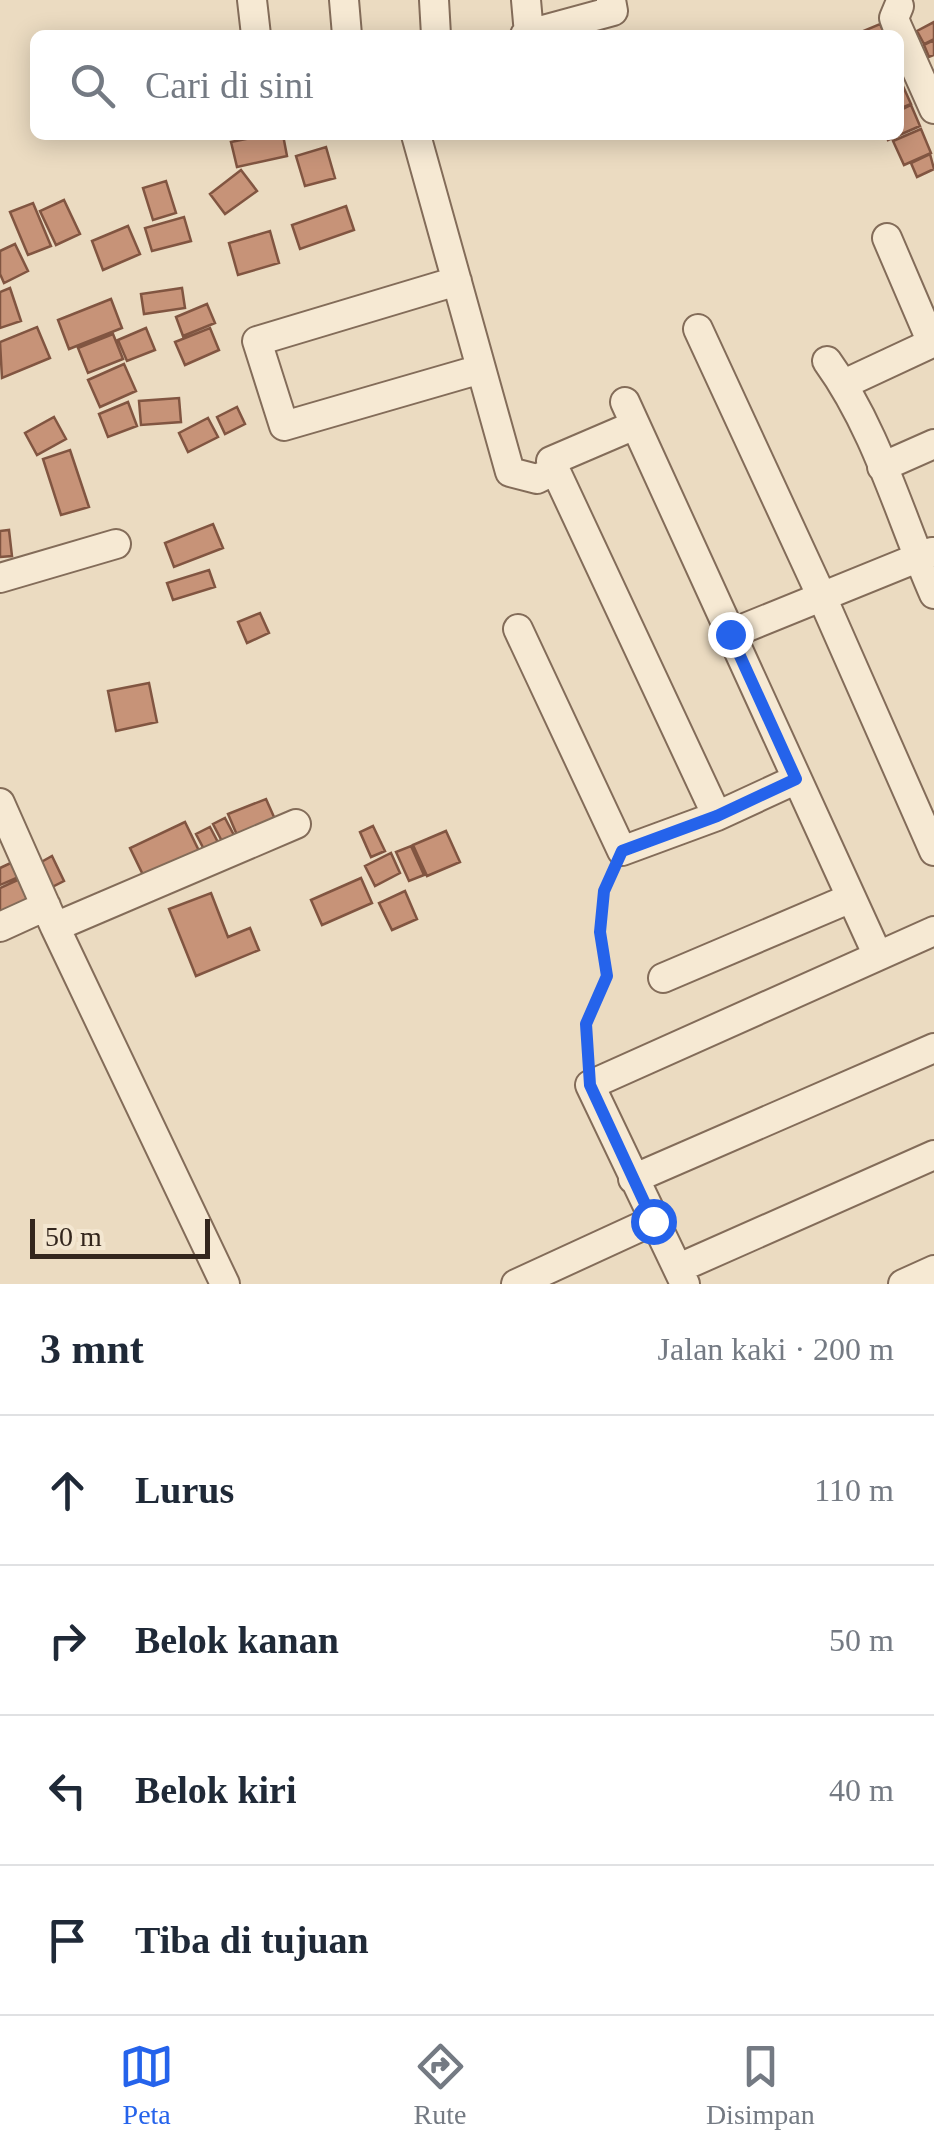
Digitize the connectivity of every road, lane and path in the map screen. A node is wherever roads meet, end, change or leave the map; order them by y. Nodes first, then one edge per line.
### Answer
1 (252, 0) edge
2 (344, 0) edge
3 (434, 0) edge
4 (526, 0) edge
5 (611, 0) edge
6 (899, 6) dead end
7 (255, 30) edge
8 (347, 30) edge
9 (436, 30) edge
10 (527, 30) edge
11 (541, 30) edge
12 (899, 30) edge
13 (904, 42) edge
14 (934, 108) edge
15 (417, 140) edge
16 (887, 238) dead end
17 (456, 282) junction
18 (698, 329) dead end
19 (933, 342) edge
20 (481, 369) junction
21 (934, 444) edge
22 (882, 466) junction
23 (555, 470) junction
24 (116, 544) dead end
25 (926, 554) edge
26 (0, 578) edge
27 (934, 594) edge
28 (822, 597) junction
29 (518, 629) dead end
30 (730, 634) junction
31 (796, 779) junction
32 (0, 802) edge
33 (717, 816) junction
34 (296, 824) dead end
35 (934, 850) edge
36 (622, 851) junction
37 (851, 898) junction
38 (51, 916) junction
39 (0, 927) edge
40 (934, 931) edge
41 (878, 956) junction
42 (663, 978) dead end
43 (934, 1048) edge
44 (590, 1085) junction
45 (934, 1154) edge
46 (634, 1179) junction
47 (653, 1221) junction
48 (934, 1270) edge
49 (682, 1276) edge
50 (225, 1284) edge
51 (516, 1284) edge
52 (903, 1284) edge

1 - 7 street
2 - 8 street
3 - 9 street
4 - 10 street
5 - 11 street
6 - 12 street
13 - 14 street
15 - 17 street
16 - 19 street
17 - 20 street
17 - 20 street
18 - 28 street
19 - 22 street
20 - 23 street
21 - 22 street
22 - 25 street
23 - 30 street
23 - 33 street
24 - 26 street
25 - 27 street
25 - 28 street
28 - 30 street
28 - 35 street
29 - 36 street
30 - 31 street
31 - 33 street
31 - 37 street
32 - 38 street
33 - 36 street
34 - 38 street
36 - 44 path
37 - 41 street
37 - 42 street
38 - 39 street
38 - 50 street
40 - 41 street
41 - 44 street
43 - 46 street
44 - 46 street
45 - 49 street
46 - 47 street
47 - 49 street
47 - 51 street
48 - 52 street

